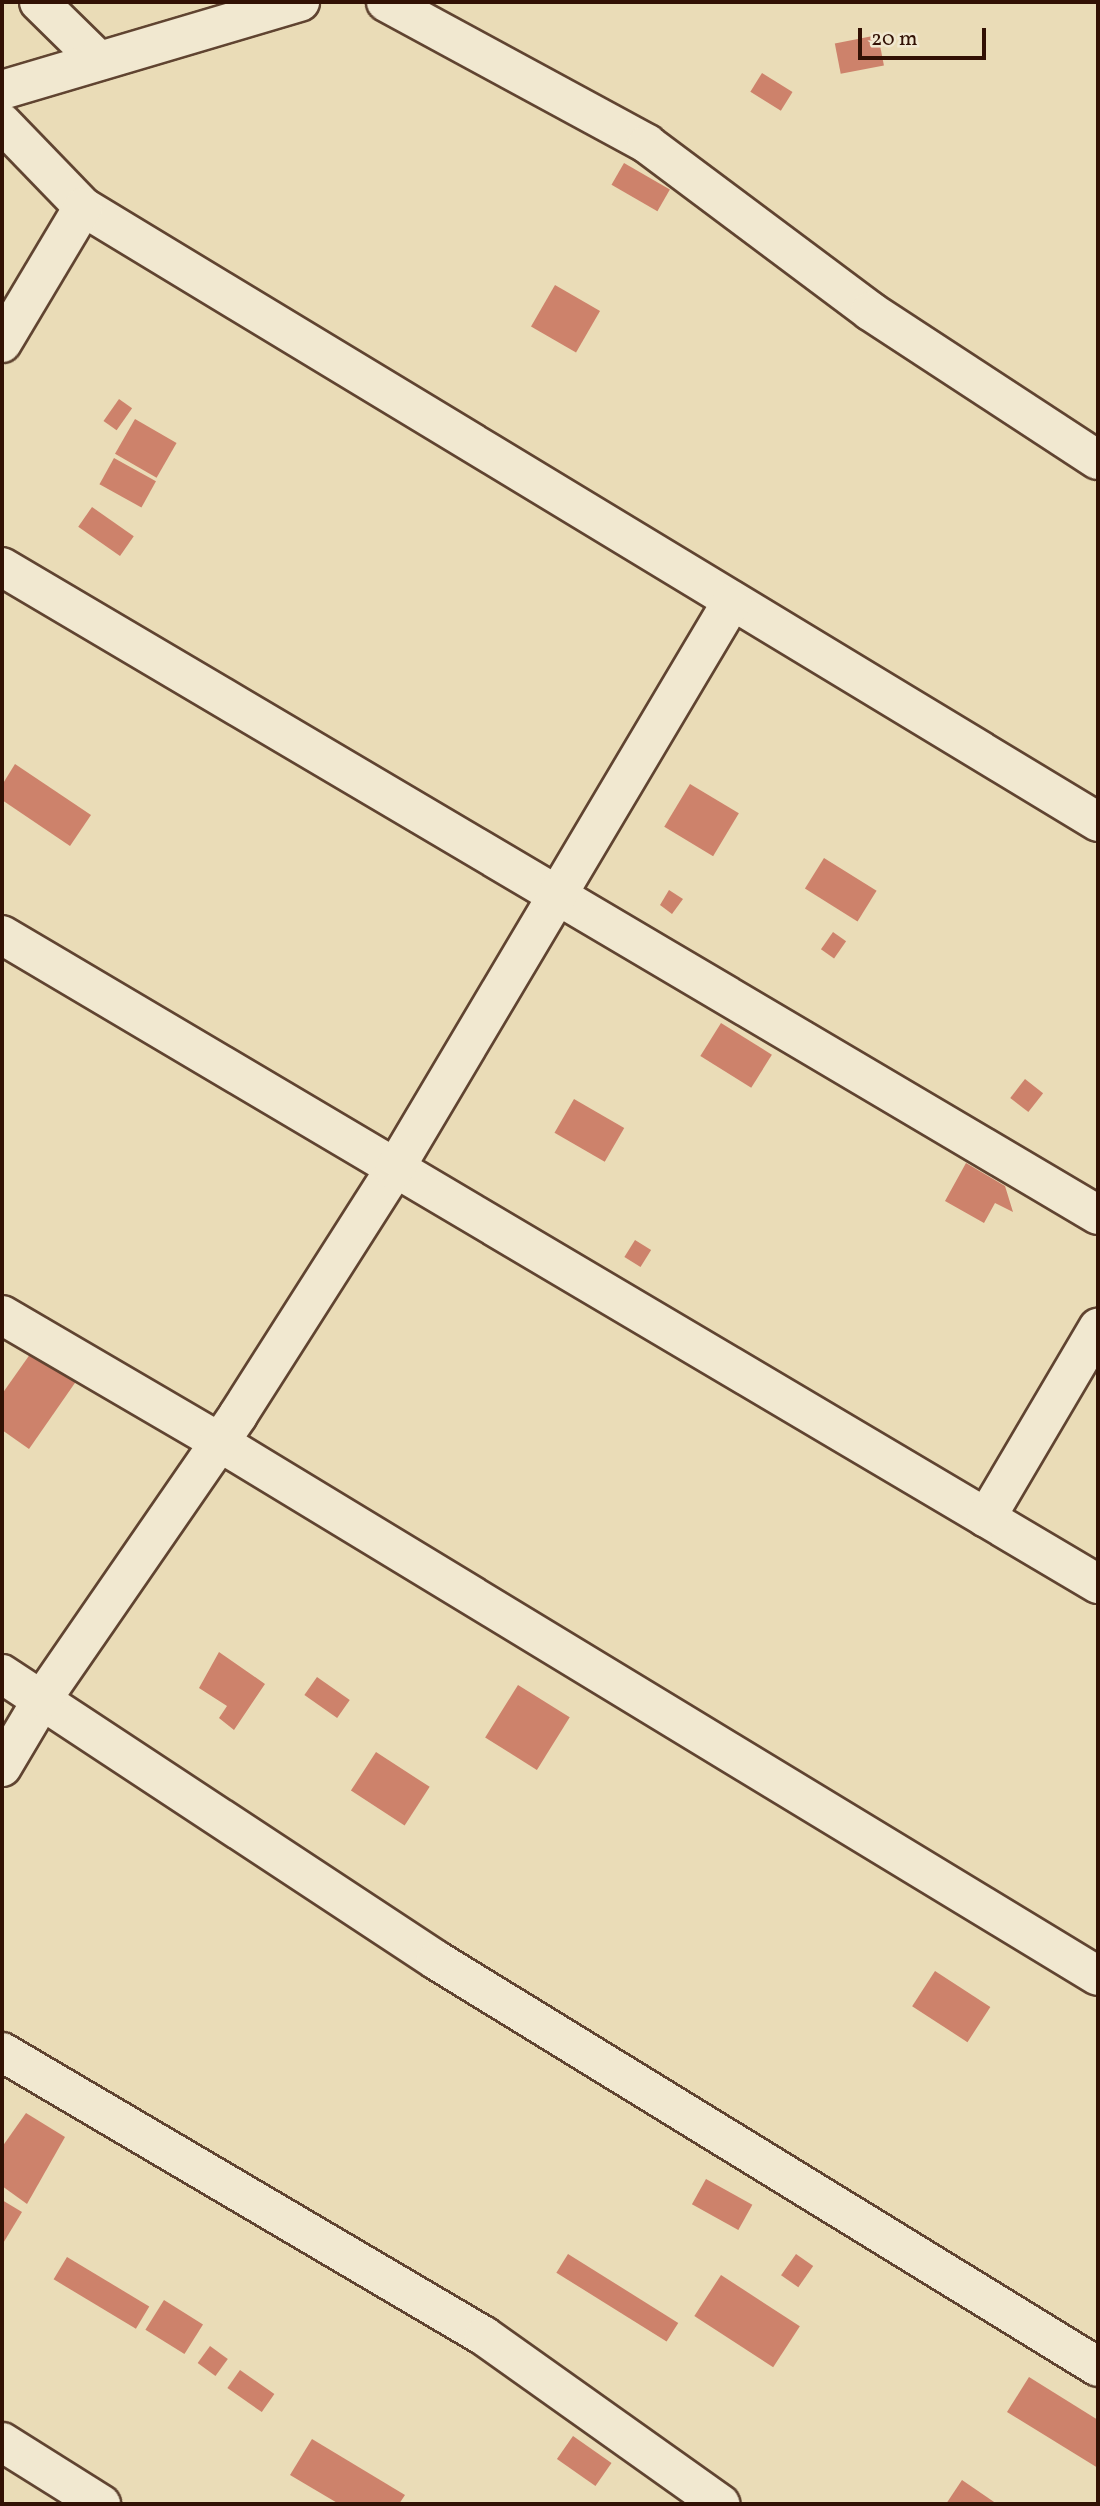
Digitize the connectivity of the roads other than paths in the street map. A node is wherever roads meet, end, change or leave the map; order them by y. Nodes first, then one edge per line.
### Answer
1 (39, 2) edge
2 (300, 2) edge
3 (386, 2) edge
4 (99, 61) junction
5 (2, 90) edge
6 (2, 123) edge
7 (83, 207) junction
8 (2, 343) edge
9 (1098, 460) edge
10 (2, 567) edge
11 (732, 601) junction
12 (1098, 822) edge
13 (556, 896) junction
14 (2, 935) edge
15 (394, 1170) junction
16 (1098, 1215) edge
17 (2, 1315) edge
18 (1098, 1328) edge
19 (219, 1442) junction
20 (986, 1518) junction
21 (1098, 1584) edge
22 (2, 1674) edge
23 (43, 1698) junction
24 (2, 1767) edge
25 (1098, 1976) edge
26 (2, 2052) edge
27 (1098, 2367) edge
28 (2, 2442) edge
29 (101, 2504) edge
30 (720, 2504) edge

1 - 4 street
2 - 4 street
3 - 9 street
4 - 5 street
6 - 7 street
7 - 8 street
7 - 11 street
10 - 13 street
11 - 12 street
11 - 13 street
13 - 15 street
13 - 16 street
14 - 15 street
15 - 19 street
15 - 20 street
17 - 19 street
18 - 20 street
19 - 23 street
19 - 25 street
20 - 21 street
22 - 23 street
23 - 24 street
23 - 27 street
26 - 30 street
28 - 29 street

